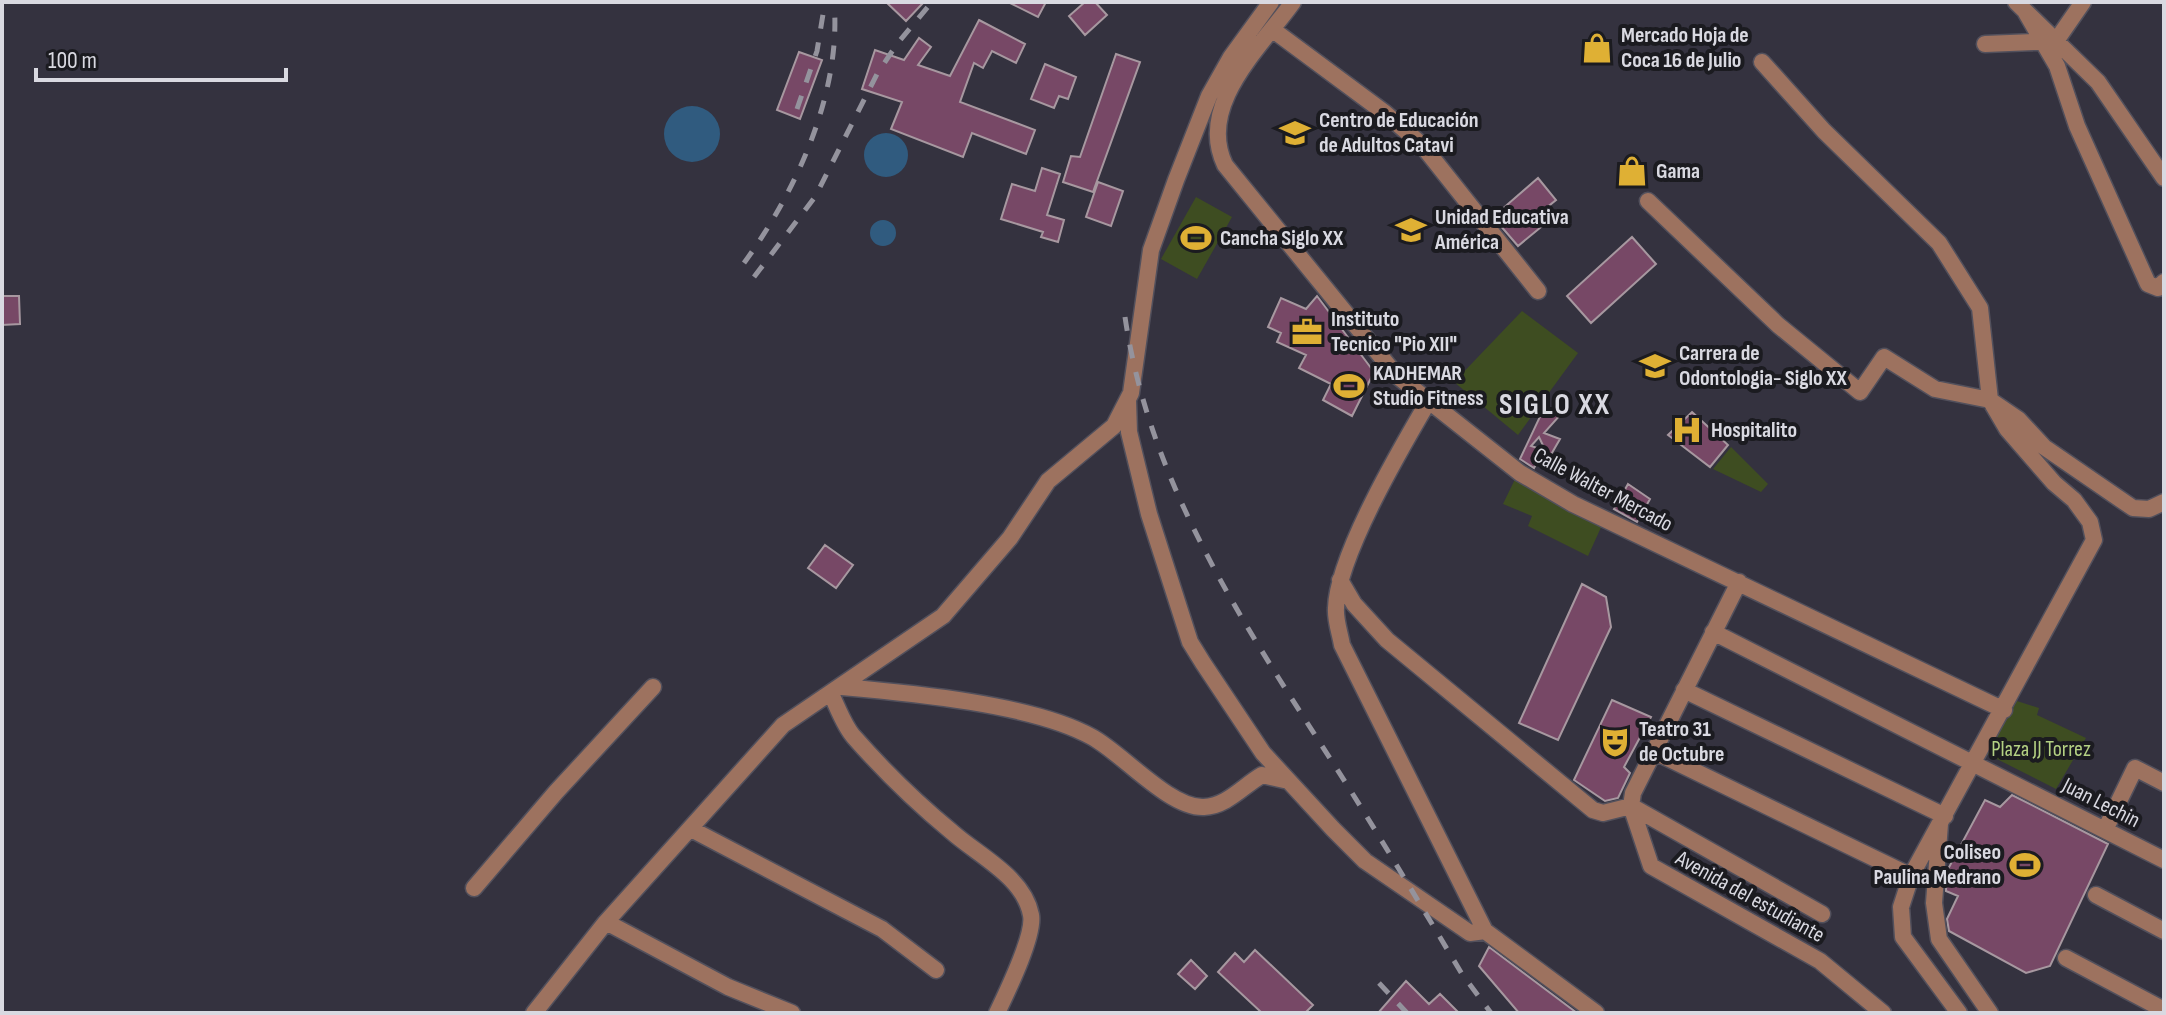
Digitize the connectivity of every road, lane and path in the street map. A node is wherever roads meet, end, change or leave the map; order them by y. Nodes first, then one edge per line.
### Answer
1 (1271, 2) edge
2 (1293, 2) edge
3 (2083, 2) edge
4 (2020, 6) edge
5 (1273, 30) junction
6 (2049, 41) junction
7 (1985, 44) dead end
8 (1762, 62) dead end
9 (2164, 178) edge
10 (1648, 201) dead end
11 (2164, 282) edge
12 (1538, 291) dead end
13 (1128, 399) junction
14 (1990, 400) junction
15 (1428, 402) junction
16 (2164, 502) edge
17 (1340, 580) junction
18 (1739, 582) junction
19 (1713, 632) junction
20 (653, 687) dead end
21 (836, 690) junction
22 (1684, 690) junction
23 (2004, 710) junction
24 (1653, 751) junction
25 (1975, 764) junction
26 (1284, 780) junction
27 (2164, 783) edge
28 (1631, 806) junction
29 (1942, 819) junction
30 (691, 829) junction
31 (2105, 830) junction
32 (2164, 860) edge
33 (1911, 876) junction
34 (474, 888) dead end
35 (2096, 895) dead end
36 (1822, 914) dead end
37 (606, 922) junction
38 (1485, 931) junction
39 (2164, 931) edge
40 (2066, 958) dead end
41 (936, 970) dead end
42 (2164, 1010) edge
43 (534, 1013) edge
44 (792, 1013) edge
45 (997, 1013) edge
46 (1596, 1013) edge
47 (1883, 1013) edge
48 (1959, 1013) edge
49 (1990, 1013) edge

1 - 13 street
2 - 5 street, Calle Walter Mercado
3 - 6 street
4 - 6 street
5 - 12 street
5 - 15 street, Calle Walter Mercado
6 - 7 street
6 - 9 street
6 - 11 street
8 - 14 street
10 - 14 street
13 - 21 street
13 - 26 street
14 - 16 street
14 - 23 street
15 - 17 street
15 - 18 street, Calle Walter Mercado
17 - 28 street
17 - 38 street
18 - 19 street
18 - 23 street, Calle Walter Mercado
19 - 22 street
19 - 25 street, Juan Lechin
20 - 34 street
21 - 26 street
21 - 30 street
21 - 45 street
22 - 24 street
22 - 29 street
23 - 25 street
24 - 28 street
24 - 33 street
25 - 29 street
25 - 31 street, Juan Lechin
26 - 38 street
27 - 31 street
28 - 36 street
28 - 47 street, Avenida del estudiante
29 - 33 street
29 - 49 street
30 - 37 street
30 - 41 street
31 - 32 street, Juan Lechin
33 - 48 street
35 - 39 street
37 - 43 street
37 - 44 street
38 - 46 street
40 - 42 street

